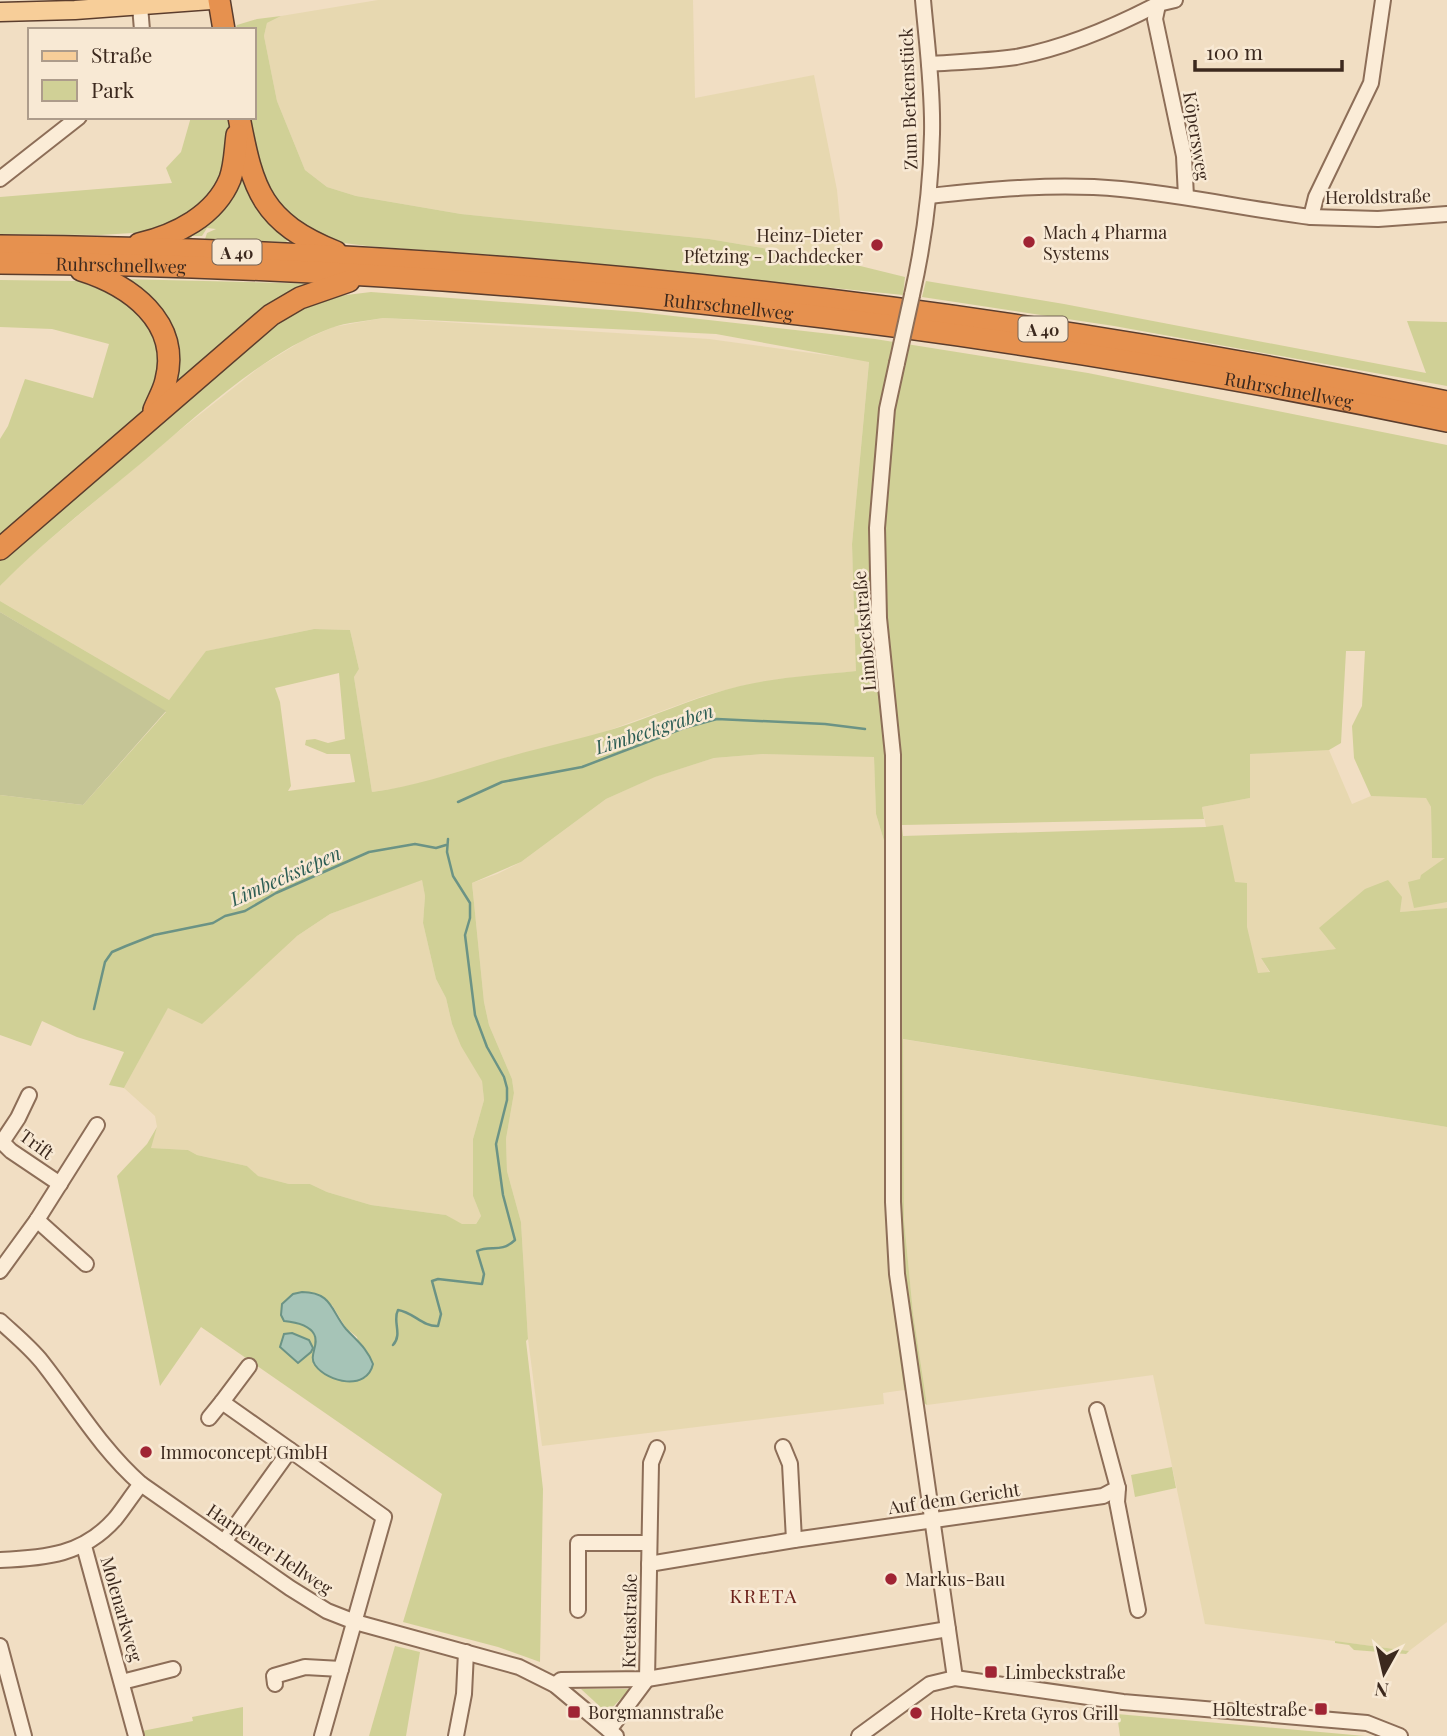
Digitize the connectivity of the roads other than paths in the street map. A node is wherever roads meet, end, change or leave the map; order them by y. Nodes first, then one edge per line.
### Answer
1 (211, 0) edge
2 (219, 0) edge
3 (923, 0) edge
4 (1175, 0) edge
5 (1383, 0) edge
6 (1158, 2) edge
7 (140, 6) junction
8 (0, 12) edge
9 (142, 28) edge
10 (225, 28) edge
11 (929, 64) junction
12 (76, 119) edge
13 (239, 119) edge
14 (239, 119) edge
15 (0, 179) edge
16 (929, 196) junction
17 (1186, 197) junction
18 (1447, 214) edge
19 (1311, 216) junction
20 (0, 246) edge
21 (105, 248) junction
22 (369, 258) junction
23 (0, 263) edge
24 (46, 264) junction
25 (390, 277) junction
26 (1447, 402) edge
27 (152, 415) junction
28 (1447, 421) edge
29 (0, 549) edge
30 (29, 1094) dead end
31 (97, 1125) dead end
32 (60, 1184) junction
33 (37, 1220) junction
34 (86, 1264) dead end
35 (0, 1271) edge
36 (0, 1321) edge
37 (249, 1366) dead end
38 (222, 1402) junction
39 (1097, 1410) dead end
40 (209, 1418) dead end
41 (783, 1447) dead end
42 (656, 1448) dead end
43 (290, 1450) junction
44 (141, 1484) junction
45 (1118, 1488) junction
46 (932, 1521) junction
47 (794, 1540) junction
48 (224, 1542) junction
49 (649, 1543) junction
50 (84, 1546) junction
51 (0, 1560) edge
52 (649, 1564) junction
53 (578, 1610) dead end
54 (1138, 1610) dead end
55 (355, 1622) junction
56 (948, 1629) junction
57 (0, 1646) edge
58 (466, 1652) junction
59 (173, 1669) dead end
60 (341, 1669) junction
61 (955, 1678) junction
62 (647, 1679) junction
63 (122, 1682) junction
64 (275, 1684) dead end
65 (555, 1685) junction
66 (613, 1733) edge
67 (24, 1736) edge
68 (136, 1736) edge
69 (322, 1736) edge
70 (456, 1736) edge
71 (859, 1736) edge
72 (1401, 1736) edge

1 - 7 main road
2 - 10 highway
3 - 11 street, Zum Berkenstück
4 - 6 street
5 - 19 street
6 - 11 street
6 - 17 street, Köpersweg
7 - 8 main road
7 - 9 street
11 - 16 street, Zum Berkenstück
12 - 15 street
13 - 21 highway
14 - 22 highway
16 - 17 street
16 - 46 street, Limbeckstraße, bridge
17 - 19 street
18 - 19 street, Heroldstraße
20 - 21 highway, Ruhrschnellweg / A 40
21 - 22 highway, Ruhrschnellweg / A 40
22 - 26 highway, Ruhrschnellweg / A 40
23 - 24 highway, Ruhrschnellweg / A 40
24 - 25 highway, Ruhrschnellweg / A 40
24 - 27 highway
25 - 27 highway
25 - 28 highway, Ruhrschnellweg / A 40
27 - 29 highway
30 - 32 street, Trift
31 - 32 street
32 - 33 street
33 - 34 street
33 - 35 street
36 - 44 street, Harpener Hellweg
37 - 38 street
38 - 40 street
38 - 43 street
39 - 45 street
41 - 47 street
42 - 49 street, Kretastraße
43 - 48 street
43 - 55 street
44 - 48 street, Harpener Hellweg
44 - 50 street
45 - 46 street, Auf dem Gericht
45 - 54 street
46 - 47 street, Auf dem Gericht
46 - 56 street, Limbeckstraße
47 - 52 street, Auf dem Gericht
48 - 55 street, Harpener Hellweg
49 - 52 street, Kretastraße
49 - 53 street
50 - 51 street
50 - 63 street, Molenarkweg
52 - 62 street, Kretastraße
55 - 58 street, Harpener Hellweg
55 - 60 street
56 - 61 street, Limbeckstraße
56 - 62 street
57 - 67 street
58 - 65 street, Harpener Hellweg
58 - 70 street
59 - 63 street, Molenarkweg
60 - 64 street
60 - 69 street
61 - 71 street
61 - 72 street
62 - 65 street
62 - 66 street, Kretastraße
63 - 68 street, Molenarkweg
65 - 66 street, Harpener Hellweg

